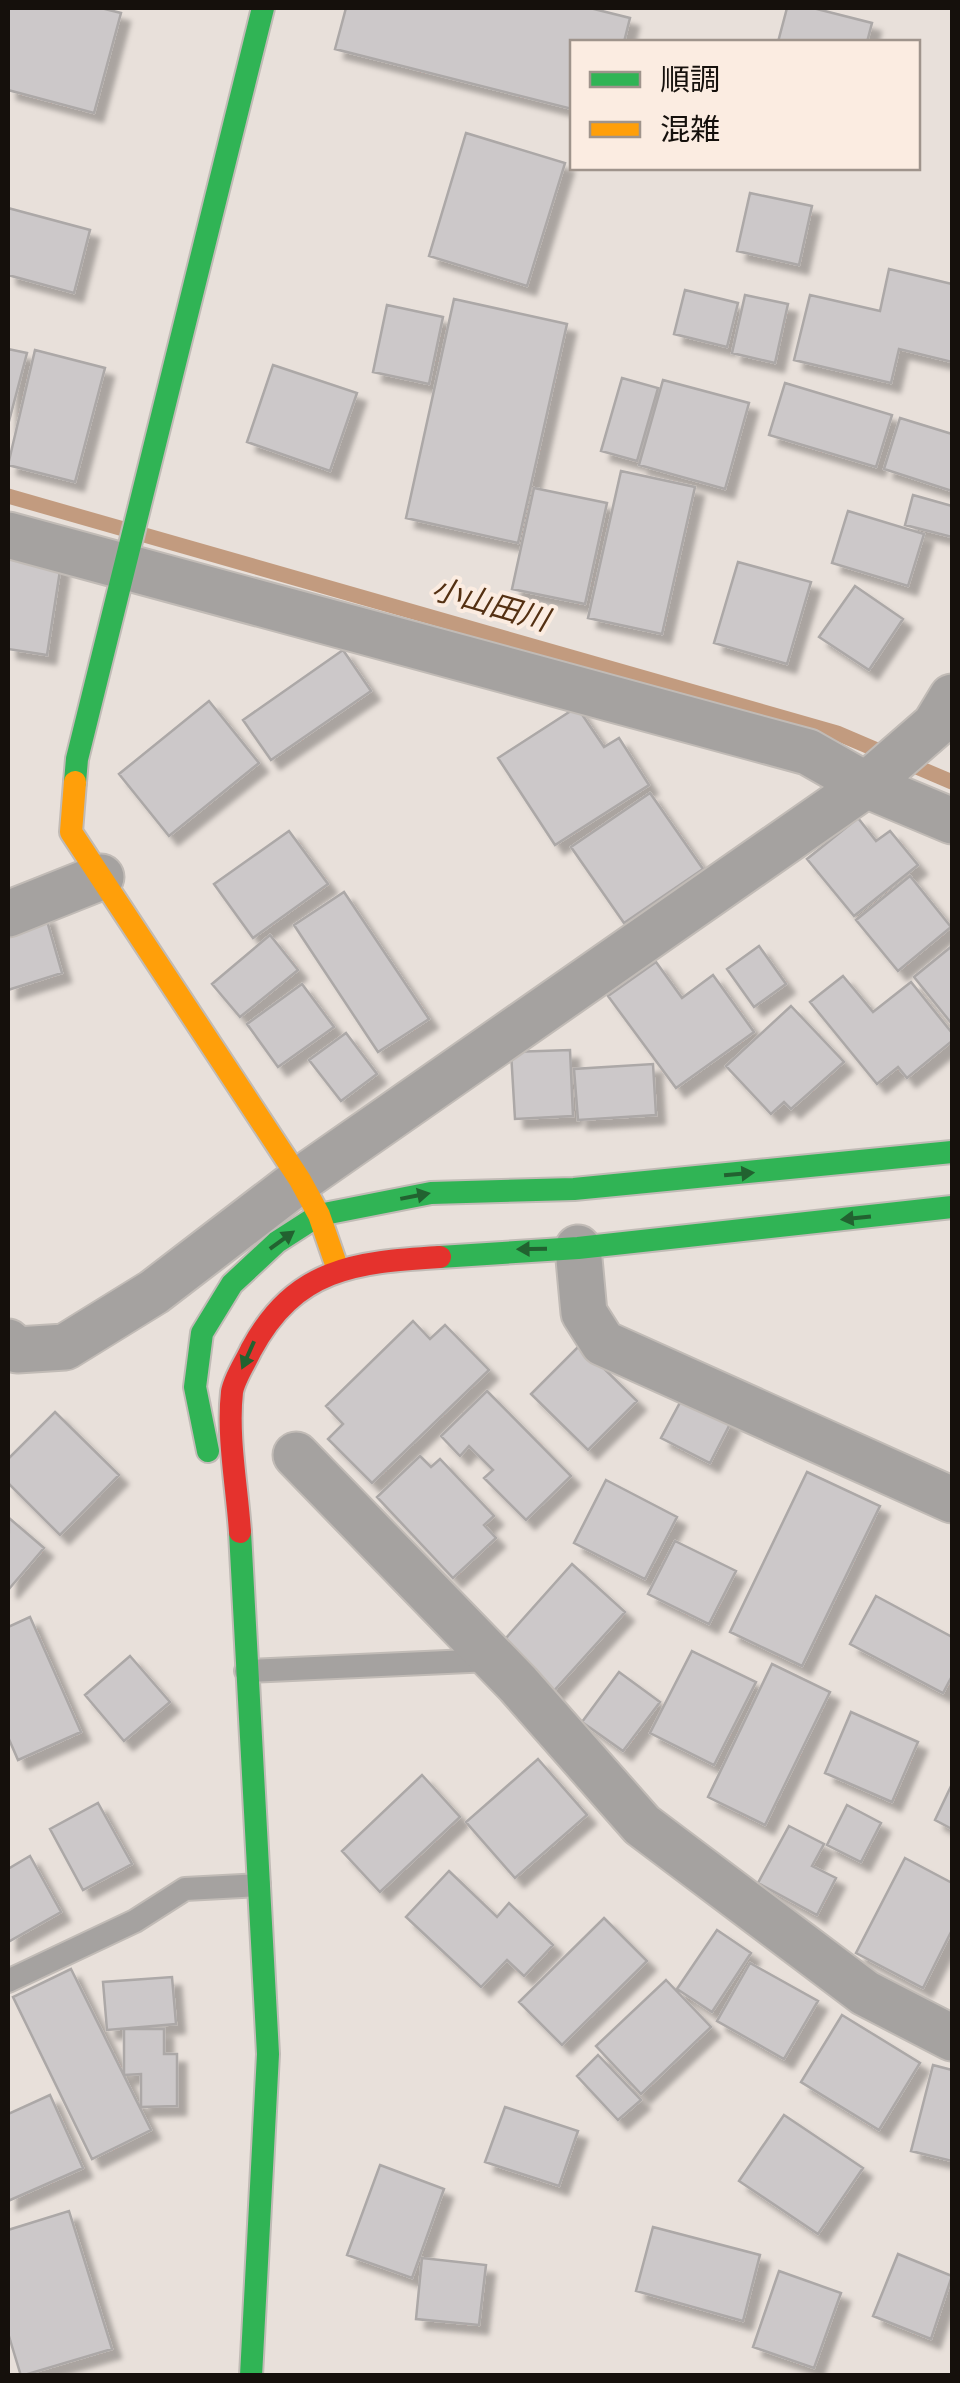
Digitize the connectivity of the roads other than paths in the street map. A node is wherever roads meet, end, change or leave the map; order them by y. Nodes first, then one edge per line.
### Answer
1 (263, 8) edge
2 (8, 535) edge
3 (123, 566) junction
4 (952, 698) edge
5 (866, 785) junction
6 (952, 821) edge
7 (101, 878) junction
8 (8, 914) edge
9 (952, 1152) edge
10 (310, 1197) junction
11 (952, 1206) edge
12 (578, 1248) junction
13 (337, 1268) junction
14 (8, 1342) edge
15 (296, 1455) dead end
16 (952, 1500) edge
17 (242, 1616) junction
18 (495, 1660) junction
19 (246, 1670) junction
20 (259, 1886) junction
21 (8, 1981) edge
22 (952, 2038) edge
23 (251, 2376) edge

1 - 3 street
2 - 3 street
3 - 5 street
3 - 7 street
4 - 5 street
5 - 6 street
5 - 10 street
7 - 8 street
7 - 10 street
10 -> 9 street
10 - 13 street
10 - 14 street
17 -> 10 street
11 -> 12 street
12 -> 13 street
12 - 16 street
13 -> 17 street
15 - 18 street
17 - 19 street
18 - 19 lane
18 - 22 street
19 - 20 street
20 - 21 lane
20 - 23 street

